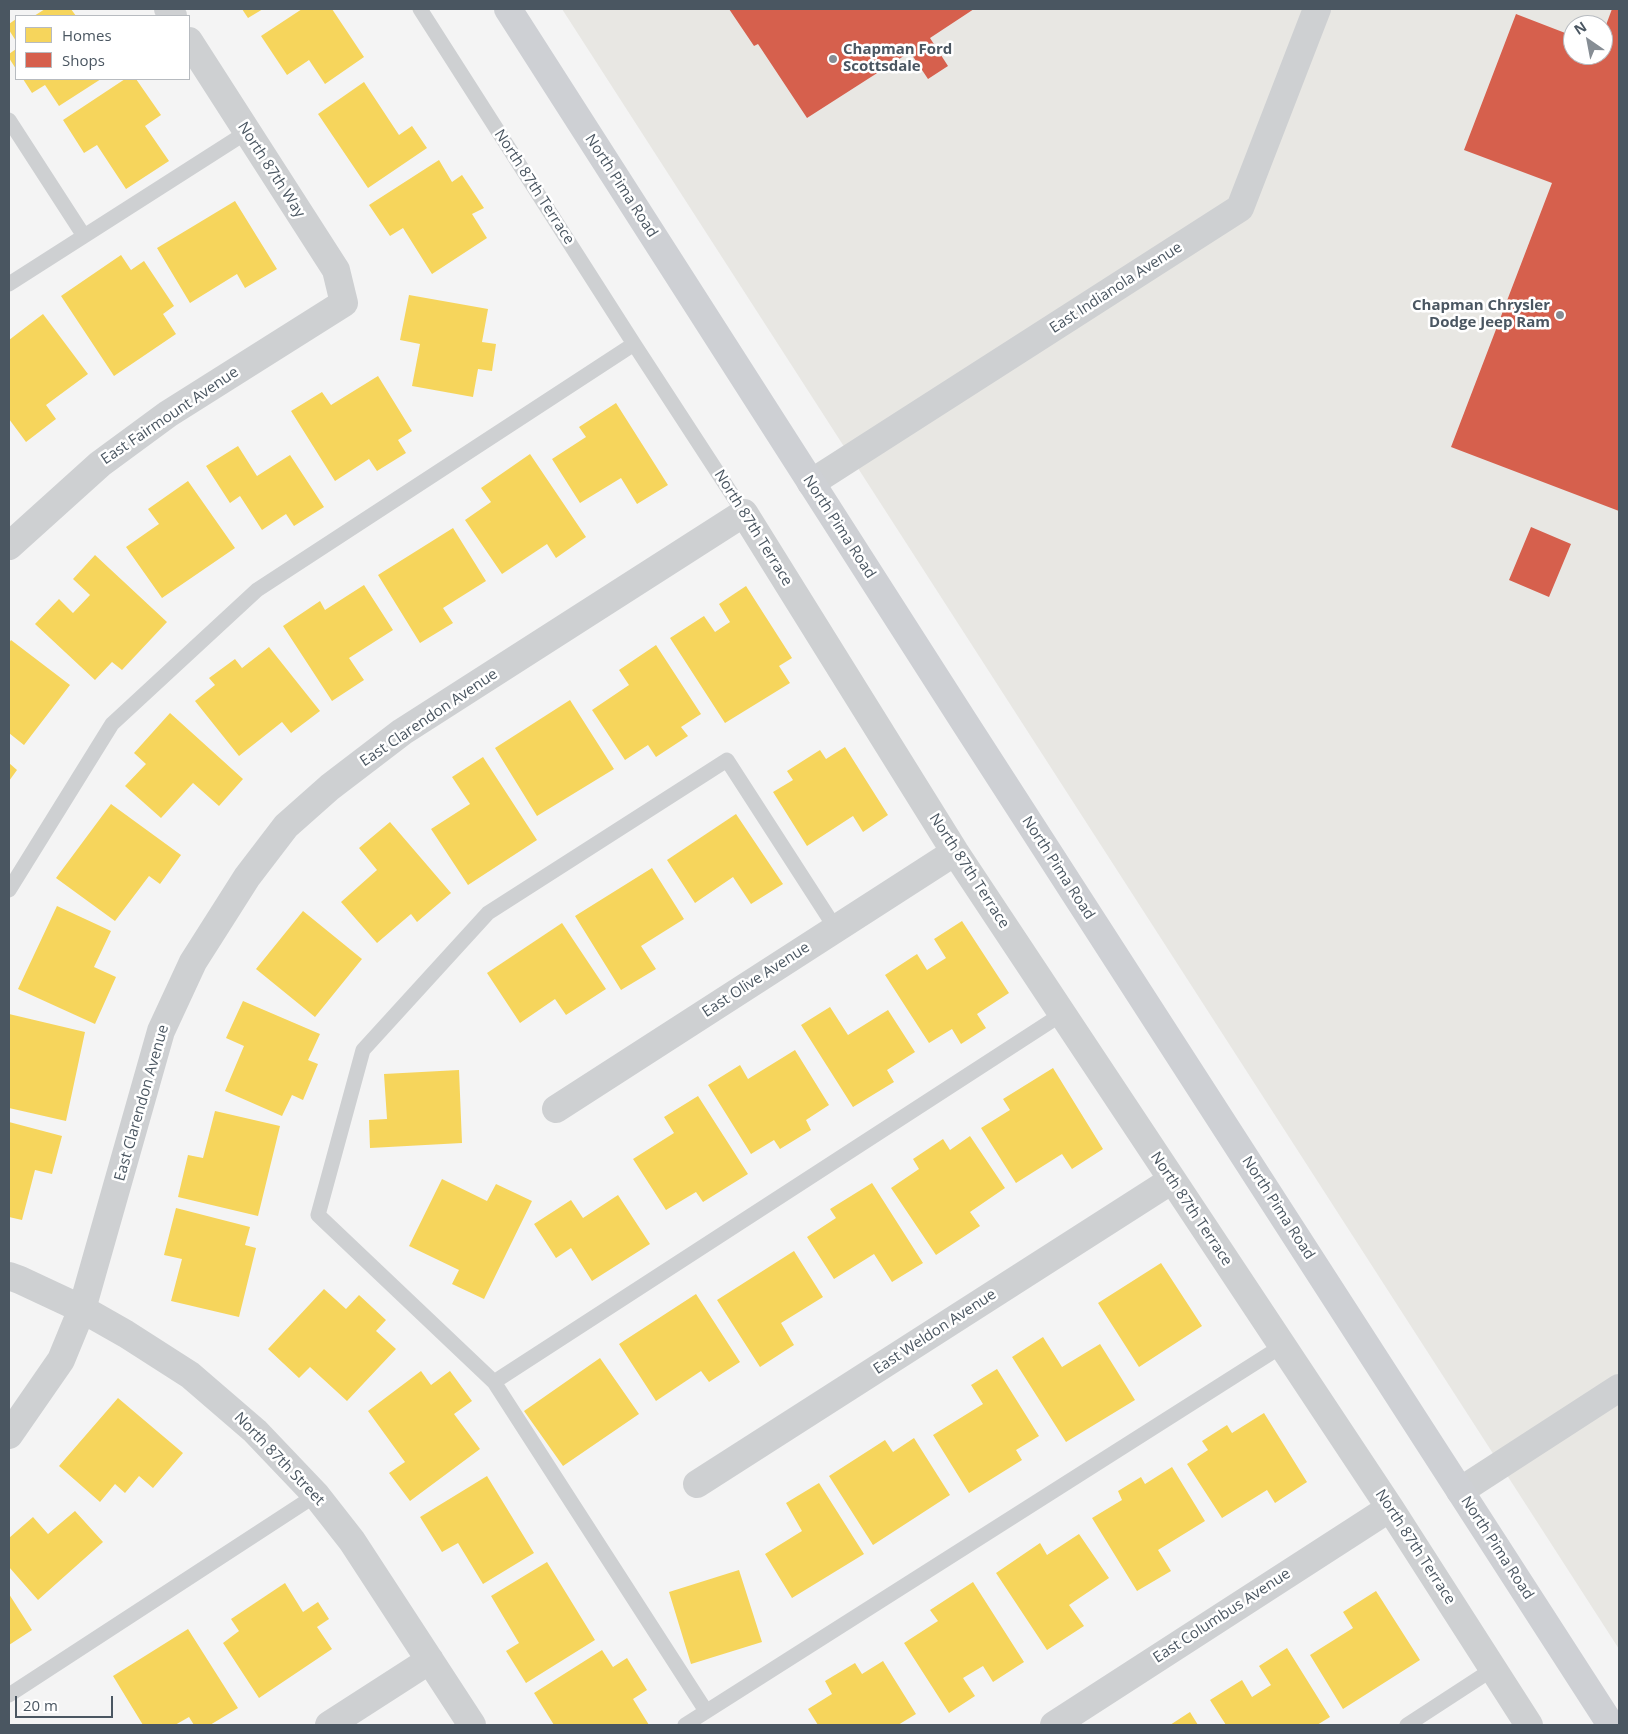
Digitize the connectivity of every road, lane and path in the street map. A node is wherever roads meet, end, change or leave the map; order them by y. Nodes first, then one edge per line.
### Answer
1 (420, 9) edge
2 (508, 9) edge
3 (1317, 9) edge
4 (190, 43) edge
5 (9, 120) edge
6 (247, 132) junction
7 (84, 236) junction
8 (9, 284) edge
9 (344, 303) joint
10 (634, 344) junction
11 (811, 483) junction
12 (744, 513) junction
13 (9, 546) edge
14 (955, 852) junction
15 (9, 890) edge
16 (836, 929) junction
17 (1062, 1014) junction
18 (556, 1109) dead end
19 (1172, 1180) junction
20 (9, 1276) edge
21 (82, 1309) junction
22 (1282, 1346) junction
23 (494, 1382) junction
24 (1619, 1388) edge
25 (9, 1435) edge
26 (697, 1484) dead end
27 (1460, 1491) junction
28 (316, 1495) junction
29 (1390, 1508) junction
30 (430, 1660) junction
31 (1493, 1669) junction
32 (9, 1695) edge
33 (706, 1712) junction
34 (329, 1725) edge
35 (472, 1725) edge
36 (685, 1725) edge
37 (1054, 1725) edge
38 (1407, 1725) edge
39 (1529, 1725) edge
40 (1611, 1725) edge

1 - 10 lane, North 87th Terrace
2 - 11 main road, North Pima Road
3 - 11 street, East Indianola Avenue
4 - 6 street, North 87th Way
5 - 7 lane
6 - 7 lane
6 - 9 street, North 87th Way
7 - 8 lane
9 - 13 street, East Fairmount Avenue
10 - 12 lane, North 87th Terrace
10 - 15 lane
11 - 27 main road, North Pima Road
12 - 14 street, North 87th Terrace
12 - 21 street, East Clarendon Avenue
14 - 16 street, East Olive Avenue
14 - 17 street, North 87th Terrace
16 - 18 street, East Olive Avenue
16 - 23 lane
17 - 19 street, North 87th Terrace
17 - 23 lane
19 - 22 street, North 87th Terrace
19 - 26 street, East Weldon Avenue
20 - 21 street, North 87th Street
21 - 25 street, East Clarendon Avenue
21 - 28 street, North 87th Street
22 - 29 street, North 87th Terrace
22 - 33 lane
23 - 33 lane
24 - 27 street
27 - 40 main road, North Pima Road
28 - 30 street, North 87th Street
28 - 32 lane
29 - 31 street, North 87th Terrace
29 - 37 street, East Columbus Avenue
30 - 34 street
30 - 35 street, North 87th Street
31 - 38 lane
31 - 39 street, North 87th Terrace
33 - 36 lane

